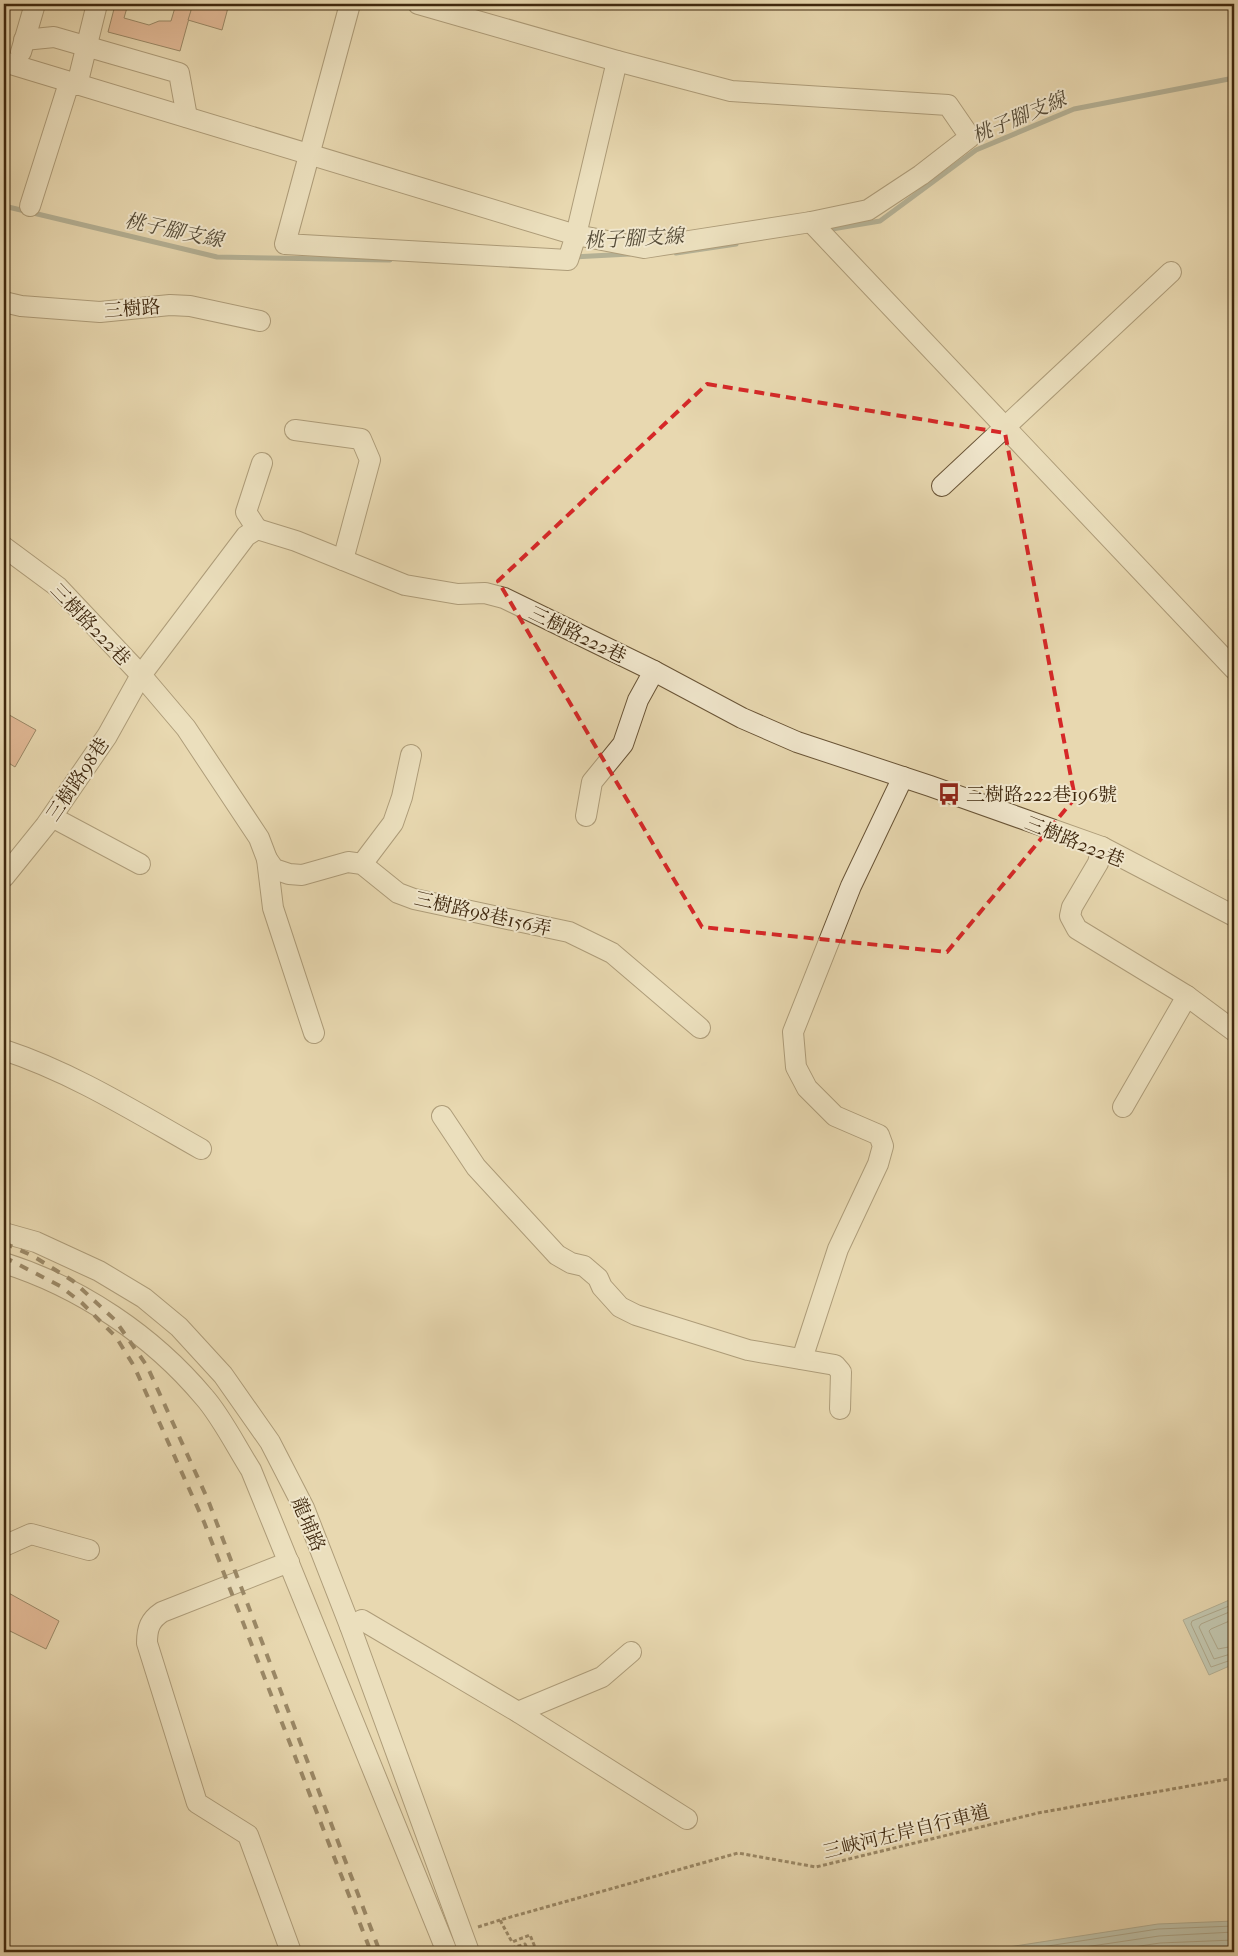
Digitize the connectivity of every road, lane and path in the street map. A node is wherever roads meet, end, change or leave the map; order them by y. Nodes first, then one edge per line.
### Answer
1 (35, 4) edge
2 (97, 4) edge
3 (350, 4) edge
4 (418, 4) edge
5 (24, 40) junction
6 (86, 45) junction
7 (617, 61) junction
8 (10, 64) edge
9 (73, 84) junction
10 (187, 117) junction
11 (309, 154) junction
12 (30, 206) dead end
13 (811, 222) junction
14 (576, 235) junction
15 (1172, 272) dead end
16 (4, 302) edge
17 (260, 321) dead end
18 (1005, 427) junction
19 (295, 430) dead end
20 (262, 463) dead end
21 (942, 486) dead end
22 (258, 529) junction
23 (4, 547) edge
24 (344, 560) junction
25 (1234, 669) edge
26 (654, 671) junction
27 (140, 675) junction
28 (411, 755) dead end
29 (904, 777) junction
30 (52, 816) junction
31 (586, 816) dead end
32 (1102, 847) junction
33 (267, 859) junction
34 (140, 864) dead end
35 (362, 864) junction
36 (4, 877) edge
37 (1234, 916) edge
38 (1187, 996) junction
39 (700, 1028) dead end
40 (1234, 1031) edge
41 (314, 1033) dead end
42 (4, 1050) edge
43 (1123, 1107) dead end
44 (442, 1116) dead end
45 (201, 1149) dead end
46 (4, 1233) edge
47 (4, 1263) edge
48 (802, 1359) junction
49 (840, 1409) dead end
50 (4, 1546) edge
51 (89, 1550) dead end
52 (289, 1562) junction
53 (350, 1626) junction
54 (631, 1652) dead end
55 (518, 1712) junction
56 (1234, 1778) edge
57 (687, 1820) dead end
58 (500, 1920) junction
59 (469, 1938) edge
60 (446, 1949) edge
61 (291, 1952) edge
62 (499, 1952) edge
63 (530, 1952) edge
64 (537, 1952) edge

1 - 5 street
2 - 6 street
3 - 11 street
4 - 7 street
5 - 6 street
5 - 8 street
6 - 9 street
6 - 10 street
7 - 13 street
7 - 14 street
8 - 9 street
9 - 10 street
9 - 12 street
10 - 11 street
11 - 14 street
11 - 14 street
13 - 14 street
13 - 18 street
15 - 18 street
16 - 17 street, 三樹路
18 - 21 street
18 - 25 street
19 - 24 street
20 - 22 street
22 - 24 street, 三樹路222巷
22 - 27 street, 三樹路222巷
23 - 27 street, 三樹路222巷
24 - 26 street, 三樹路222巷
26 - 29 street, 三樹路222巷
26 - 31 street
27 - 30 street, 三樹路98巷
27 - 33 street
28 - 35 street
29 - 32 street, 三樹路222巷
29 - 48 street
30 - 34 street
30 - 36 street, 三樹路98巷
32 - 37 street, 三樹路222巷
32 - 38 street
33 - 35 street
33 - 41 street
35 - 39 street, 三樹路98巷156弄
38 - 40 street
38 - 43 street
42 - 45 street
44 - 48 street
46 - 53 street, 龍埔路
47 - 52 street, 龍埔路
48 - 49 street
50 - 51 street
52 - 60 street, 龍埔路
52 - 61 street
53 - 55 street
53 - 59 street, 龍埔路
54 - 55 street
55 - 57 street
56 - 58 path, 三峽河左岸自行車道
58 - 59 path, 三峽河左岸自行車道
58 - 64 path
62 - 63 path

